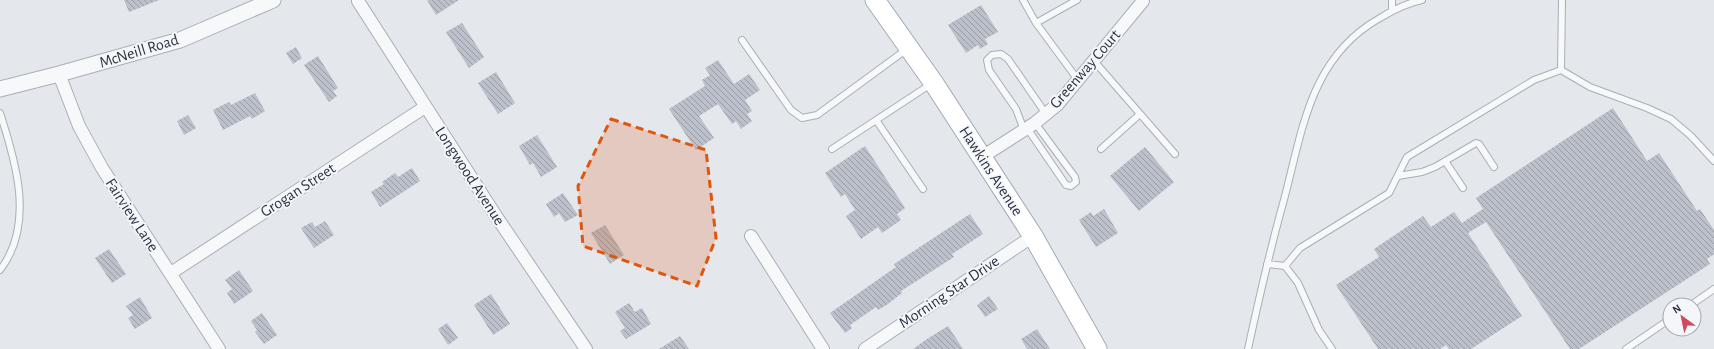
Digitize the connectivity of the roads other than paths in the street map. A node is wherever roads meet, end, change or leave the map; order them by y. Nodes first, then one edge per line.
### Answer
1 (273, 0) edge
2 (875, 0) edge
3 (1023, 0) edge
4 (1077, 0) edge
5 (1392, 0) edge
6 (1422, 0) edge
7 (1562, 0) edge
8 (358, 1) edge
9 (1143, 1) dead end
10 (1392, 11) junction
11 (1036, 23) junction
12 (742, 40) dead end
13 (909, 48) junction
14 (1094, 61) junction
15 (1561, 70) junction
16 (59, 74) junction
17 (1078, 80) junction
18 (933, 82) junction
19 (0, 89) edge
20 (425, 107) junction
21 (0, 113) edge
22 (1046, 114) junction
23 (1140, 114) junction
24 (876, 120) junction
25 (1029, 127) junction
26 (832, 149) dead end
27 (1101, 149) dead end
28 (1175, 154) dead end
29 (982, 157) junction
30 (1445, 161) junction
31 (1714, 161) edge
32 (1494, 167) dead end
33 (1398, 176) junction
34 (1463, 188) dead end
35 (924, 189) dead end
36 (751, 236) dead end
37 (1033, 236) junction
38 (1267, 264) junction
39 (1285, 266) junction
40 (0, 270) edge
41 (170, 273) junction
42 (1714, 289) edge
43 (1702, 297) edge
44 (1662, 324) edge
45 (219, 349) edge
46 (586, 349) edge
47 (823, 349) edge
48 (865, 349) edge
49 (1097, 349) edge
50 (1248, 349) edge
51 (1332, 349) edge
52 (1626, 349) edge

1 - 16 street, McNeill Road
2 - 13 main road, Hawkins Avenue
3 - 11 lane
4 - 11 lane
5 - 10 lane
6 - 10 lane
7 - 15 lane
8 - 20 street, Longwood Avenue
9 - 14 street, Greenway Court
10 - 38 lane
11 - 17 lane
12 - 13 lane
13 - 18 main road, Hawkins Avenue
14 - 17 street, Greenway Court
14 - 23 lane
15 - 31 lane
15 - 33 lane
16 - 19 street, McNeill Road
16 - 41 street, Fairview Lane
17 - 22 street, Greenway Court
18 - 24 lane
18 - 29 main road, Hawkins Avenue
20 - 41 street, Grogan Street
20 - 46 street, Longwood Avenue
21 - 40 lane
22 - 25 street, Greenway Court
22 - 25 lane
23 - 27 lane
23 - 28 lane
24 - 26 lane
24 - 35 lane
25 - 25 lane
25 - 29 street, Greenway Court
29 - 37 main road, Hawkins Avenue
30 - 32 lane
30 - 33 lane
30 - 34 lane
33 - 39 lane
36 - 47 street
37 - 48 street, Morning Star Drive
37 - 49 main road, Hawkins Avenue
38 - 39 lane
38 - 50 lane
39 - 51 lane
41 - 45 street, Fairview Lane
42 - 43 lane
44 - 52 lane

